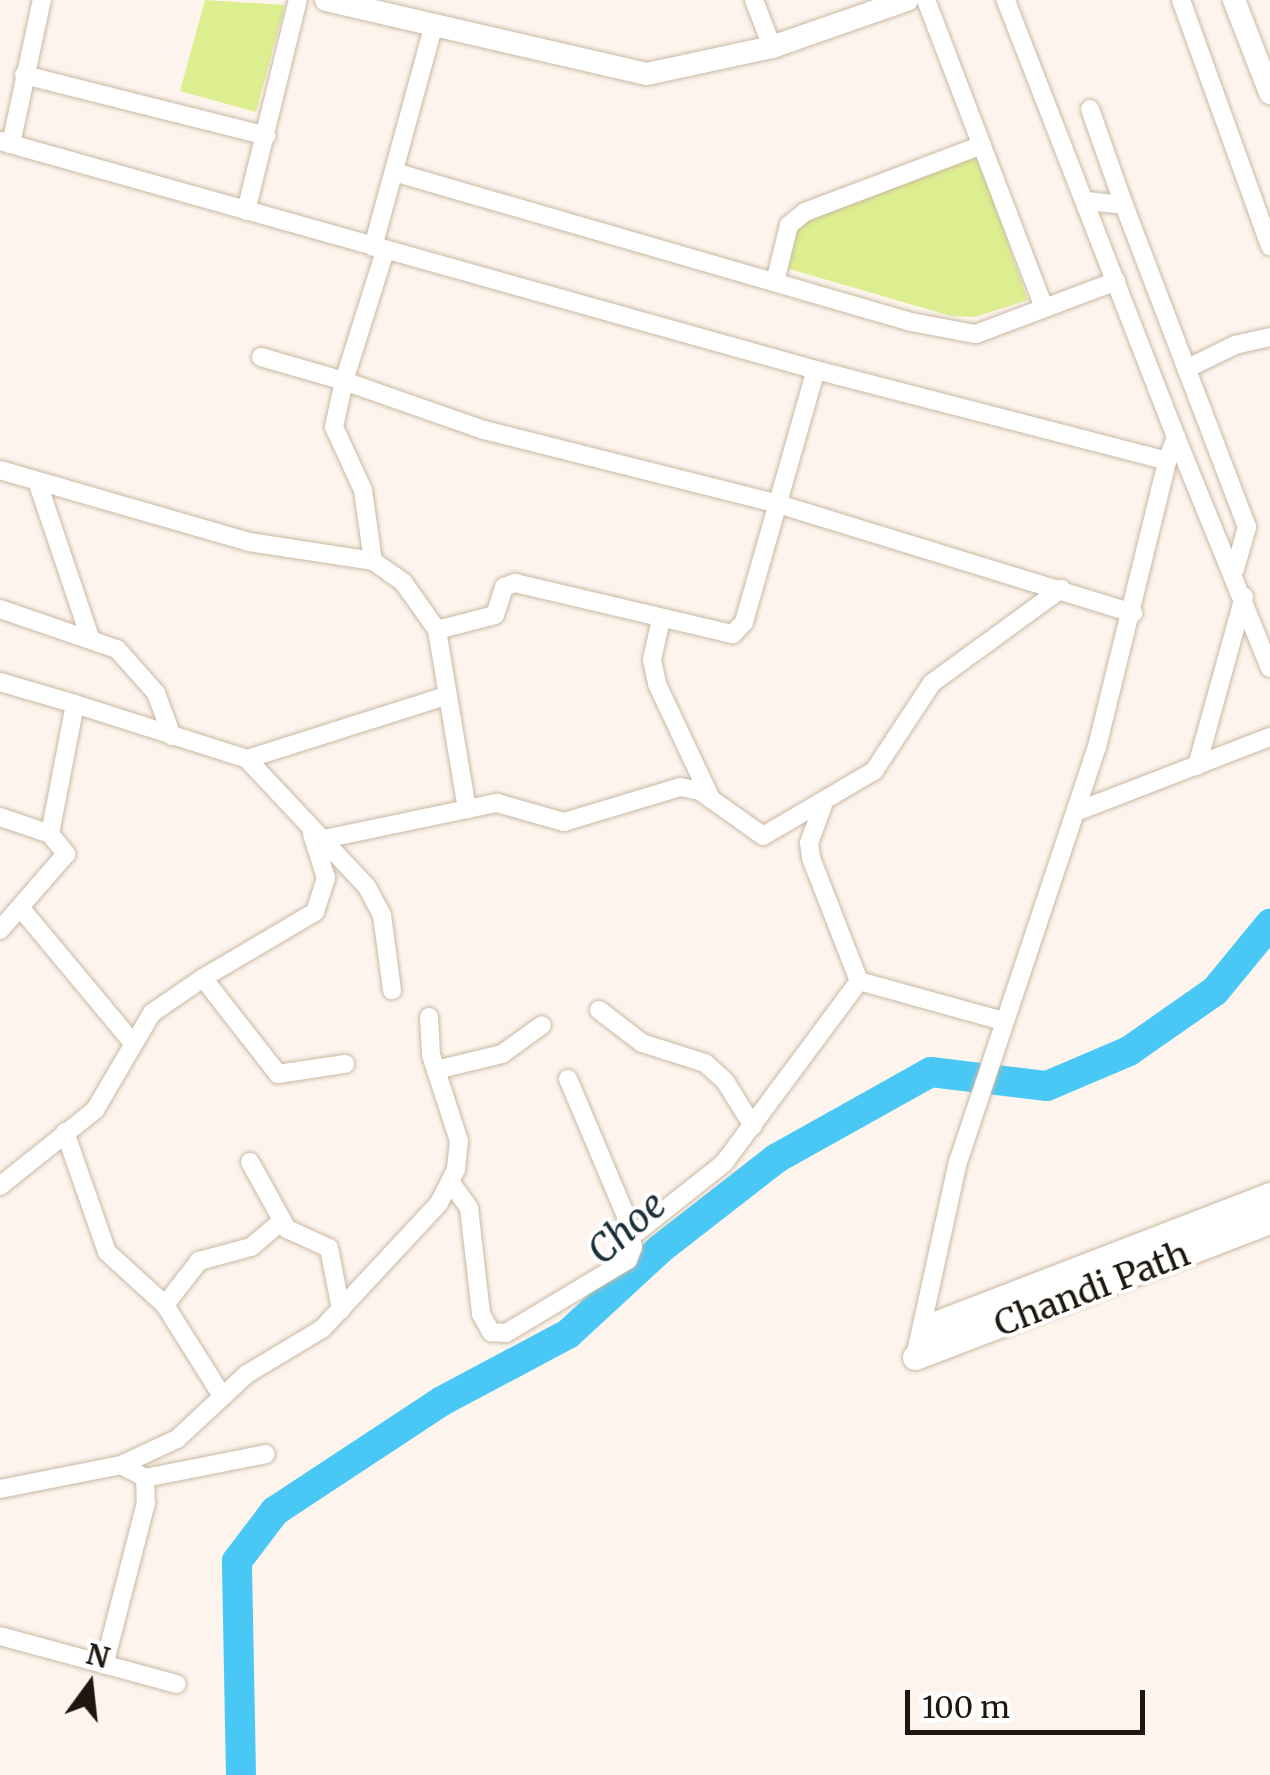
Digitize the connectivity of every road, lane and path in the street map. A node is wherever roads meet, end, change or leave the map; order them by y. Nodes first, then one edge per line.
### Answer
1 (42, 0) edge
2 (298, 0) edge
3 (326, 0) edge
4 (754, 0) edge
5 (907, 0) edge
6 (926, 0) edge
7 (1006, 0) edge
8 (1180, 0) edge
9 (1234, 0) edge
10 (433, 28) junction
11 (772, 47) junction
12 (24, 75) junction
13 (1270, 94) edge
14 (1090, 109) dead end
15 (266, 136) junction
16 (5, 142) edge
17 (982, 145) junction
18 (394, 172) junction
19 (1087, 201) junction
20 (1124, 206) junction
21 (246, 211) junction
22 (1270, 246) edge
23 (379, 249) junction
24 (774, 282) junction
25 (1116, 282) junction
26 (1044, 308) junction
27 (1270, 338) edge
28 (261, 357) dead end
29 (1186, 369) junction
30 (816, 370) junction
31 (344, 381) junction
32 (1176, 437) junction
33 (1166, 461) junction
34 (0, 470) edge
35 (37, 481) junction
36 (775, 503) junction
37 (373, 561) junction
38 (1235, 569) junction
39 (1061, 589) junction
40 (1244, 595) junction
41 (0, 609) edge
42 (1132, 613) junction
43 (661, 619) junction
44 (436, 630) junction
45 (90, 638) junction
46 (1270, 668) edge
47 (0, 682) edge
48 (443, 697) junction
49 (75, 704) junction
50 (172, 736) junction
51 (1270, 738) edge
52 (247, 759) junction
53 (1197, 766) junction
54 (710, 799) junction
55 (822, 804) junction
56 (467, 810) junction
57 (1078, 812) junction
58 (0, 817) edge
59 (307, 824) junction
60 (50, 834) junction
61 (324, 839) junction
62 (22, 911) junction
63 (0, 930) edge
64 (203, 978) junction
65 (859, 980) junction
66 (392, 990) dead end
67 (600, 1010) dead end
68 (429, 1017) dead end
69 (1003, 1021) junction
70 (542, 1024) dead end
71 (132, 1042) junction
72 (345, 1064) dead end
73 (436, 1070) junction
74 (568, 1079) dead end
75 (752, 1126) junction
76 (65, 1132) junction
77 (250, 1162) dead end
78 (452, 1183) junction
79 (0, 1186) edge
80 (1270, 1195) edge
81 (1270, 1220) edge
82 (281, 1222) junction
83 (632, 1236) junction
84 (165, 1304) junction
85 (342, 1310) junction
86 (925, 1328) junction
87 (914, 1356) joint
88 (222, 1396) junction
89 (266, 1454) dead end
90 (121, 1466) junction
91 (145, 1478) junction
92 (0, 1489) edge
93 (0, 1636) edge
94 (104, 1665) junction
95 (177, 1684) dead end

1 - 12 street
2 - 15 street
3 - 10 street
4 - 11 street
5 - 11 street
6 - 17 street
7 - 19 street
8 - 22 street
9 - 13 street
10 - 11 street
10 - 18 street
12 - 15 street
12 - 16 street
14 - 20 street
15 - 21 street
16 - 21 street
17 - 24 street
17 - 26 street
18 - 23 street
18 - 24 street
19 - 20 street
19 - 25 street
20 - 29 street
21 - 23 street
23 - 30 street
23 - 31 street
24 - 26 street
25 - 26 street
25 - 32 street
27 - 29 street
28 - 31 street
29 - 38 street
30 - 33 street
30 - 36 street
31 - 36 street
31 - 37 street
32 - 33 street
32 - 38 street
33 - 42 street
34 - 35 street
35 - 37 street
35 - 45 street
36 - 39 street
36 - 43 street
37 - 44 street
38 - 40 street
39 - 42 street
39 - 55 street
40 - 46 street
40 - 53 street
41 - 45 street
42 - 57 street
43 - 44 street
43 - 54 street
44 - 48 street
45 - 50 street
47 - 49 street
48 - 52 street
48 - 56 street
49 - 50 street
49 - 60 street
50 - 52 street
51 - 53 street
52 - 59 street
53 - 57 street
54 - 55 street
54 - 56 street
55 - 65 street
56 - 61 street
57 - 69 street
58 - 60 street
59 - 61 street
59 - 64 street
60 - 62 street
61 - 66 street
62 - 63 street
62 - 71 street
64 - 71 street
64 - 72 street
65 - 69 street
65 - 75 street
67 - 75 street
68 - 73 street
69 - 86 street
70 - 73 street
71 - 76 street
73 - 78 street
74 - 83 street
75 - 83 street
76 - 79 street
76 - 84 street
77 - 82 street
78 - 83 street
78 - 85 street
80 - 86 main road, Chandi Path
81 - 87 main road, Chandi Path
82 - 84 street
82 - 85 street
84 - 88 street
85 - 88 street
86 - 87 street
88 - 90 street
89 - 91 street
90 - 91 street
90 - 92 street
91 - 94 street
93 - 94 street
94 - 95 street

